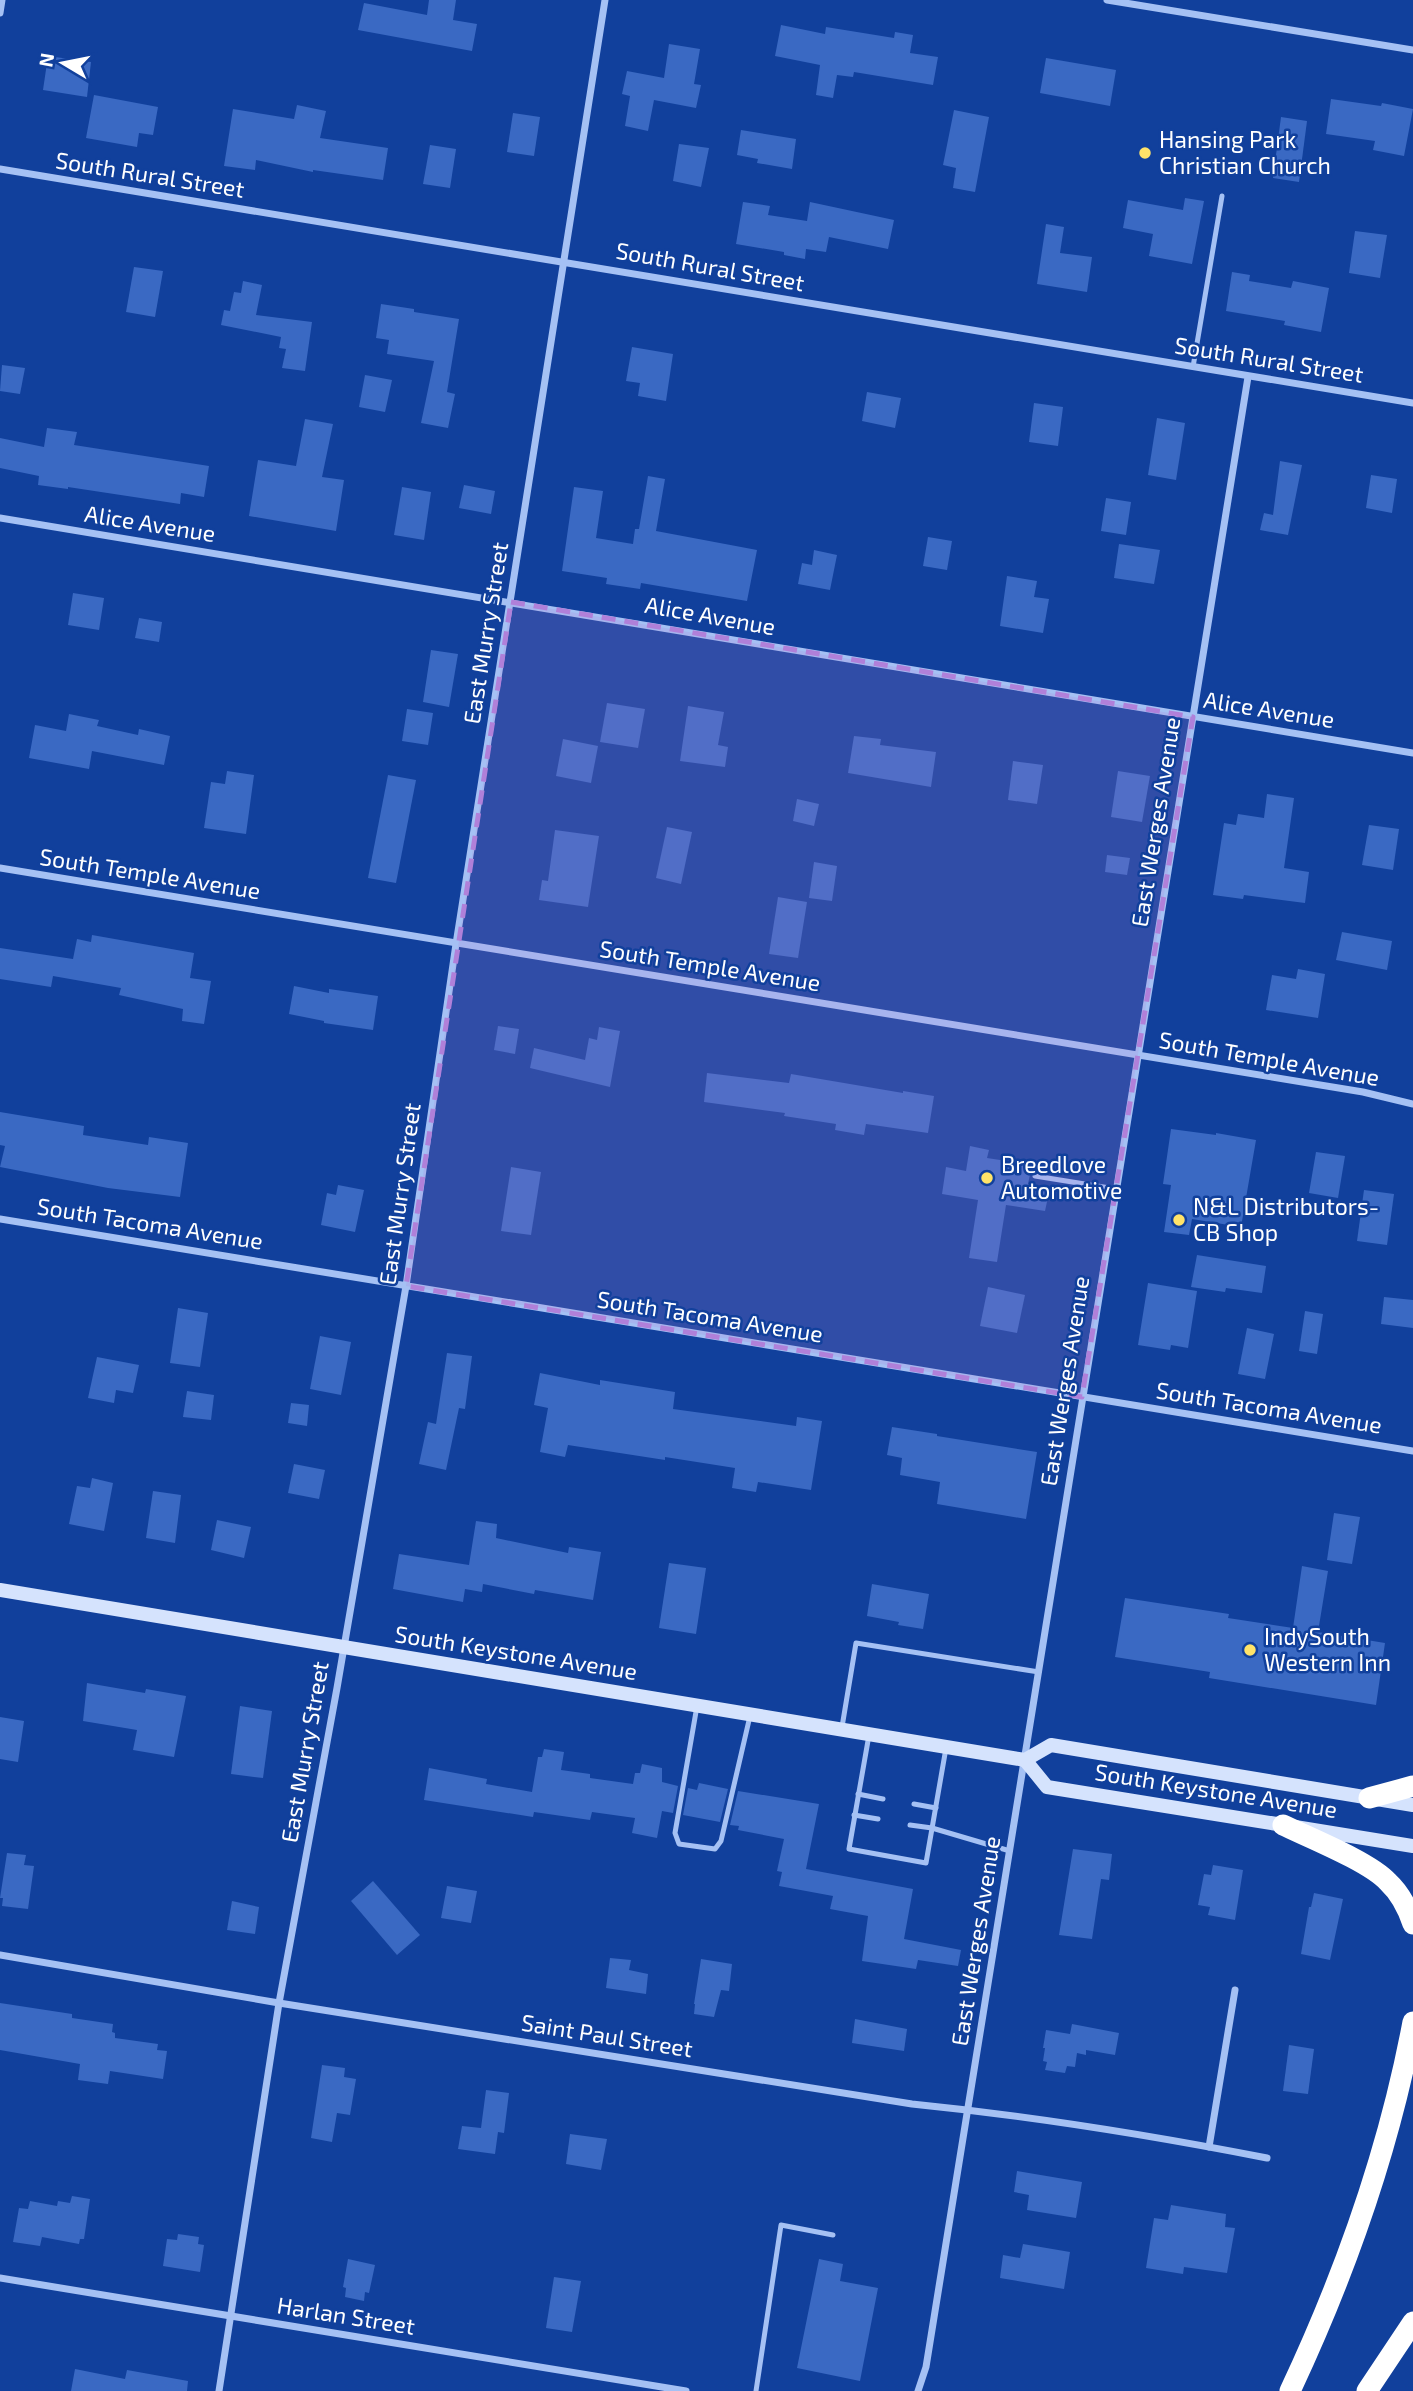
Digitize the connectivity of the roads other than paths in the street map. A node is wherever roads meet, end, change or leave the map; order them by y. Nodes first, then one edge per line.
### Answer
1 (2, 0) edge
2 (605, 0) edge
3 (1107, 0) edge
4 (0, 13) edge
5 (1413, 50) edge
6 (0, 169) edge
7 (1222, 196) dead end
8 (564, 262) junction
9 (1193, 368) junction
10 (1248, 377) junction
11 (1413, 403) edge
12 (0, 518) edge
13 (511, 602) junction
14 (1193, 717) junction
15 (1413, 753) edge
16 (0, 868) edge
17 (456, 944) junction
18 (1138, 1056) junction
19 (1413, 1104) edge
20 (1035, 1176) dead end
21 (1116, 1189) junction
22 (0, 1219) edge
23 (406, 1286) junction
24 (1082, 1397) junction
25 (1413, 1451) edge
26 (0, 1590) edge
27 (344, 1648) junction
28 (1038, 1672) junction
29 (697, 1706) junction
30 (750, 1715) junction
31 (842, 1730) junction
32 (869, 1735) junction
33 (946, 1748) junction
34 (1025, 1760) junction
35 (1413, 1786) edge
36 (858, 1794) junction
37 (1369, 1798) junction
38 (883, 1799) dead end
39 (914, 1804) dead end
40 (1413, 1805) edge
41 (936, 1808) junction
42 (855, 1815) junction
43 (878, 1819) dead end
44 (910, 1825) dead end
45 (1283, 1825) junction
46 (932, 1828) junction
47 (1413, 1846) edge
48 (1010, 1851) junction
49 (1413, 1924) edge
50 (0, 1955) edge
51 (1235, 1990) dead end
52 (279, 2003) junction
53 (1413, 2022) edge
54 (968, 2110) junction
55 (1209, 2147) junction
56 (1266, 2158) dead end
57 (833, 2235) dead end
58 (0, 2278) edge
59 (229, 2316) junction
60 (1413, 2322) edge
61 (219, 2391) edge
62 (686, 2391) edge
63 (756, 2391) edge
64 (918, 2391) edge
65 (1290, 2391) edge
66 (1367, 2391) edge

1 - 4 street
2 - 8 street, East Murry Street
3 - 5 street
6 - 8 street, South Rural Street
7 - 9 lane
8 - 9 street, South Rural Street
8 - 13 street, East Murry Street
9 - 10 street, South Rural Street
10 - 11 street, South Rural Street
10 - 14 street, East Werges Avenue
12 - 13 street, Alice Avenue
13 - 14 street, Alice Avenue
13 - 17 street, East Murry Street
14 - 15 street, Alice Avenue
14 - 18 street, East Werges Avenue
16 - 17 street, South Temple Avenue
17 - 18 street, South Temple Avenue
17 - 23 street, East Murry Street
18 - 19 street, South Temple Avenue
18 - 21 street, East Werges Avenue
20 - 21 lane
21 - 24 street, East Werges Avenue
22 - 23 street, South Tacoma Avenue
23 - 24 street, South Tacoma Avenue
23 - 27 street, East Murry Street
24 - 25 street, South Tacoma Avenue
24 - 28 street, East Werges Avenue
26 - 27 main road, South Keystone Avenue
27 - 29 main road, South Keystone Avenue
27 - 52 street, East Murry Street
28 - 31 lane
28 - 34 street, East Werges Avenue
29 - 30 main road, South Keystone Avenue
29 - 30 lane
30 - 31 main road, South Keystone Avenue
31 - 32 main road, South Keystone Avenue
32 - 33 main road, South Keystone Avenue
32 - 36 lane
33 - 34 main road, South Keystone Avenue
33 - 41 lane
34 - 37 main road, South Keystone Avenue
34 - 45 main road, South Keystone Avenue
34 - 48 street, East Werges Avenue
35 - 37 highway
36 - 38 lane
36 - 42 lane
37 - 40 main road, South Keystone Avenue
39 - 41 lane
41 - 46 lane
42 - 43 lane
42 - 46 lane
44 - 46 lane
45 - 47 main road, South Keystone Avenue
45 - 49 highway
46 - 48 lane
48 - 54 street, East Werges Avenue
50 - 52 street, Saint Paul Street
51 - 55 street
52 - 54 street, Saint Paul Street
52 - 59 street, East Murry Street
53 - 65 highway
54 - 55 street, Saint Paul Street
54 - 64 street, East Werges Avenue
55 - 56 street, Saint Paul Street
57 - 63 lane
58 - 59 street, Harlan Street
59 - 61 street, East Murry Street
59 - 62 street, Harlan Street
60 - 66 highway

